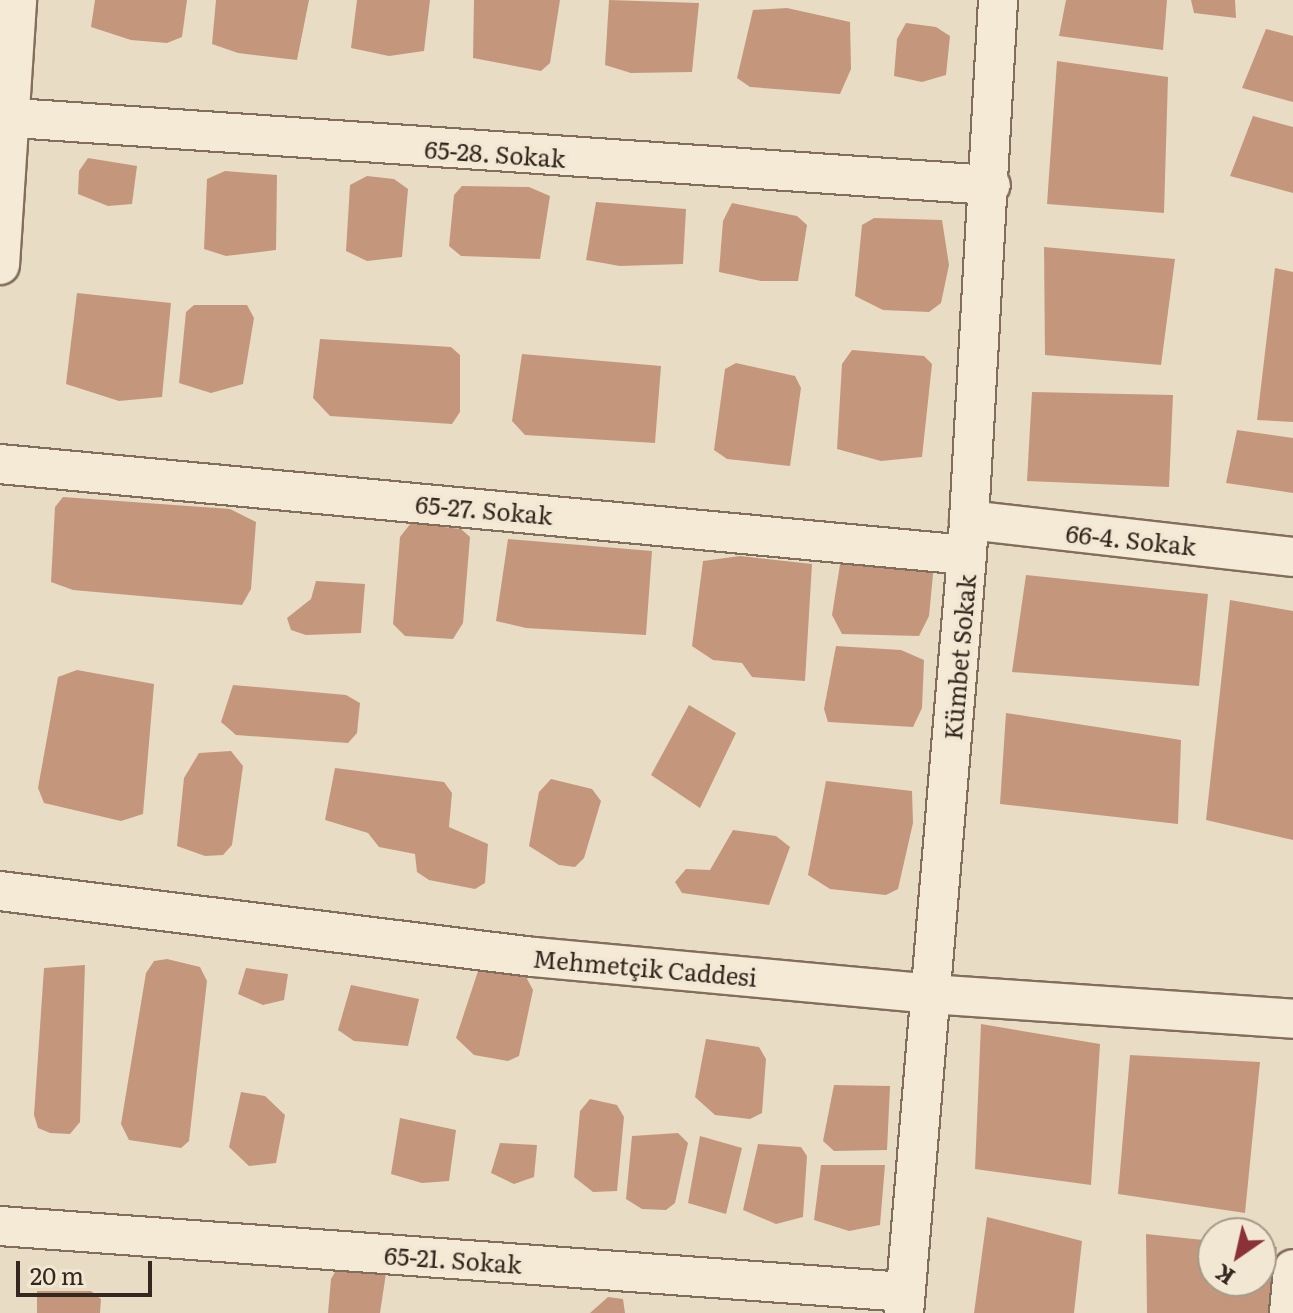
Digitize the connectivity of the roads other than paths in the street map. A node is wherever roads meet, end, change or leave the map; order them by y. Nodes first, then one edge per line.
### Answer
1 (17, 0) edge
2 (998, 0) edge
3 (6, 118) edge
4 (991, 185) junction
5 (0, 265) edge
6 (0, 464) edge
7 (968, 538) junction
8 (1293, 557) edge
9 (0, 891) edge
10 (930, 994) junction
11 (1293, 1019) edge
12 (0, 1226) edge
13 (1293, 1269) edge
14 (905, 1302) edge
15 (1289, 1313) edge

1 - 3 street
2 - 4 street, Kümbet Sokak
3 - 4 street, 65-28. Sokak
3 - 5 street
4 - 7 street, Kümbet Sokak
6 - 7 street, 65-27. Sokak
7 - 8 street, 66-4. Sokak
7 - 10 street, Kümbet Sokak
9 - 10 street, Mehmetçik Caddesi
10 - 11 street, Mehmetçik Caddesi
10 - 14 street, Kümbet Sokak
12 - 14 street, 65-21. Sokak
13 - 15 street

